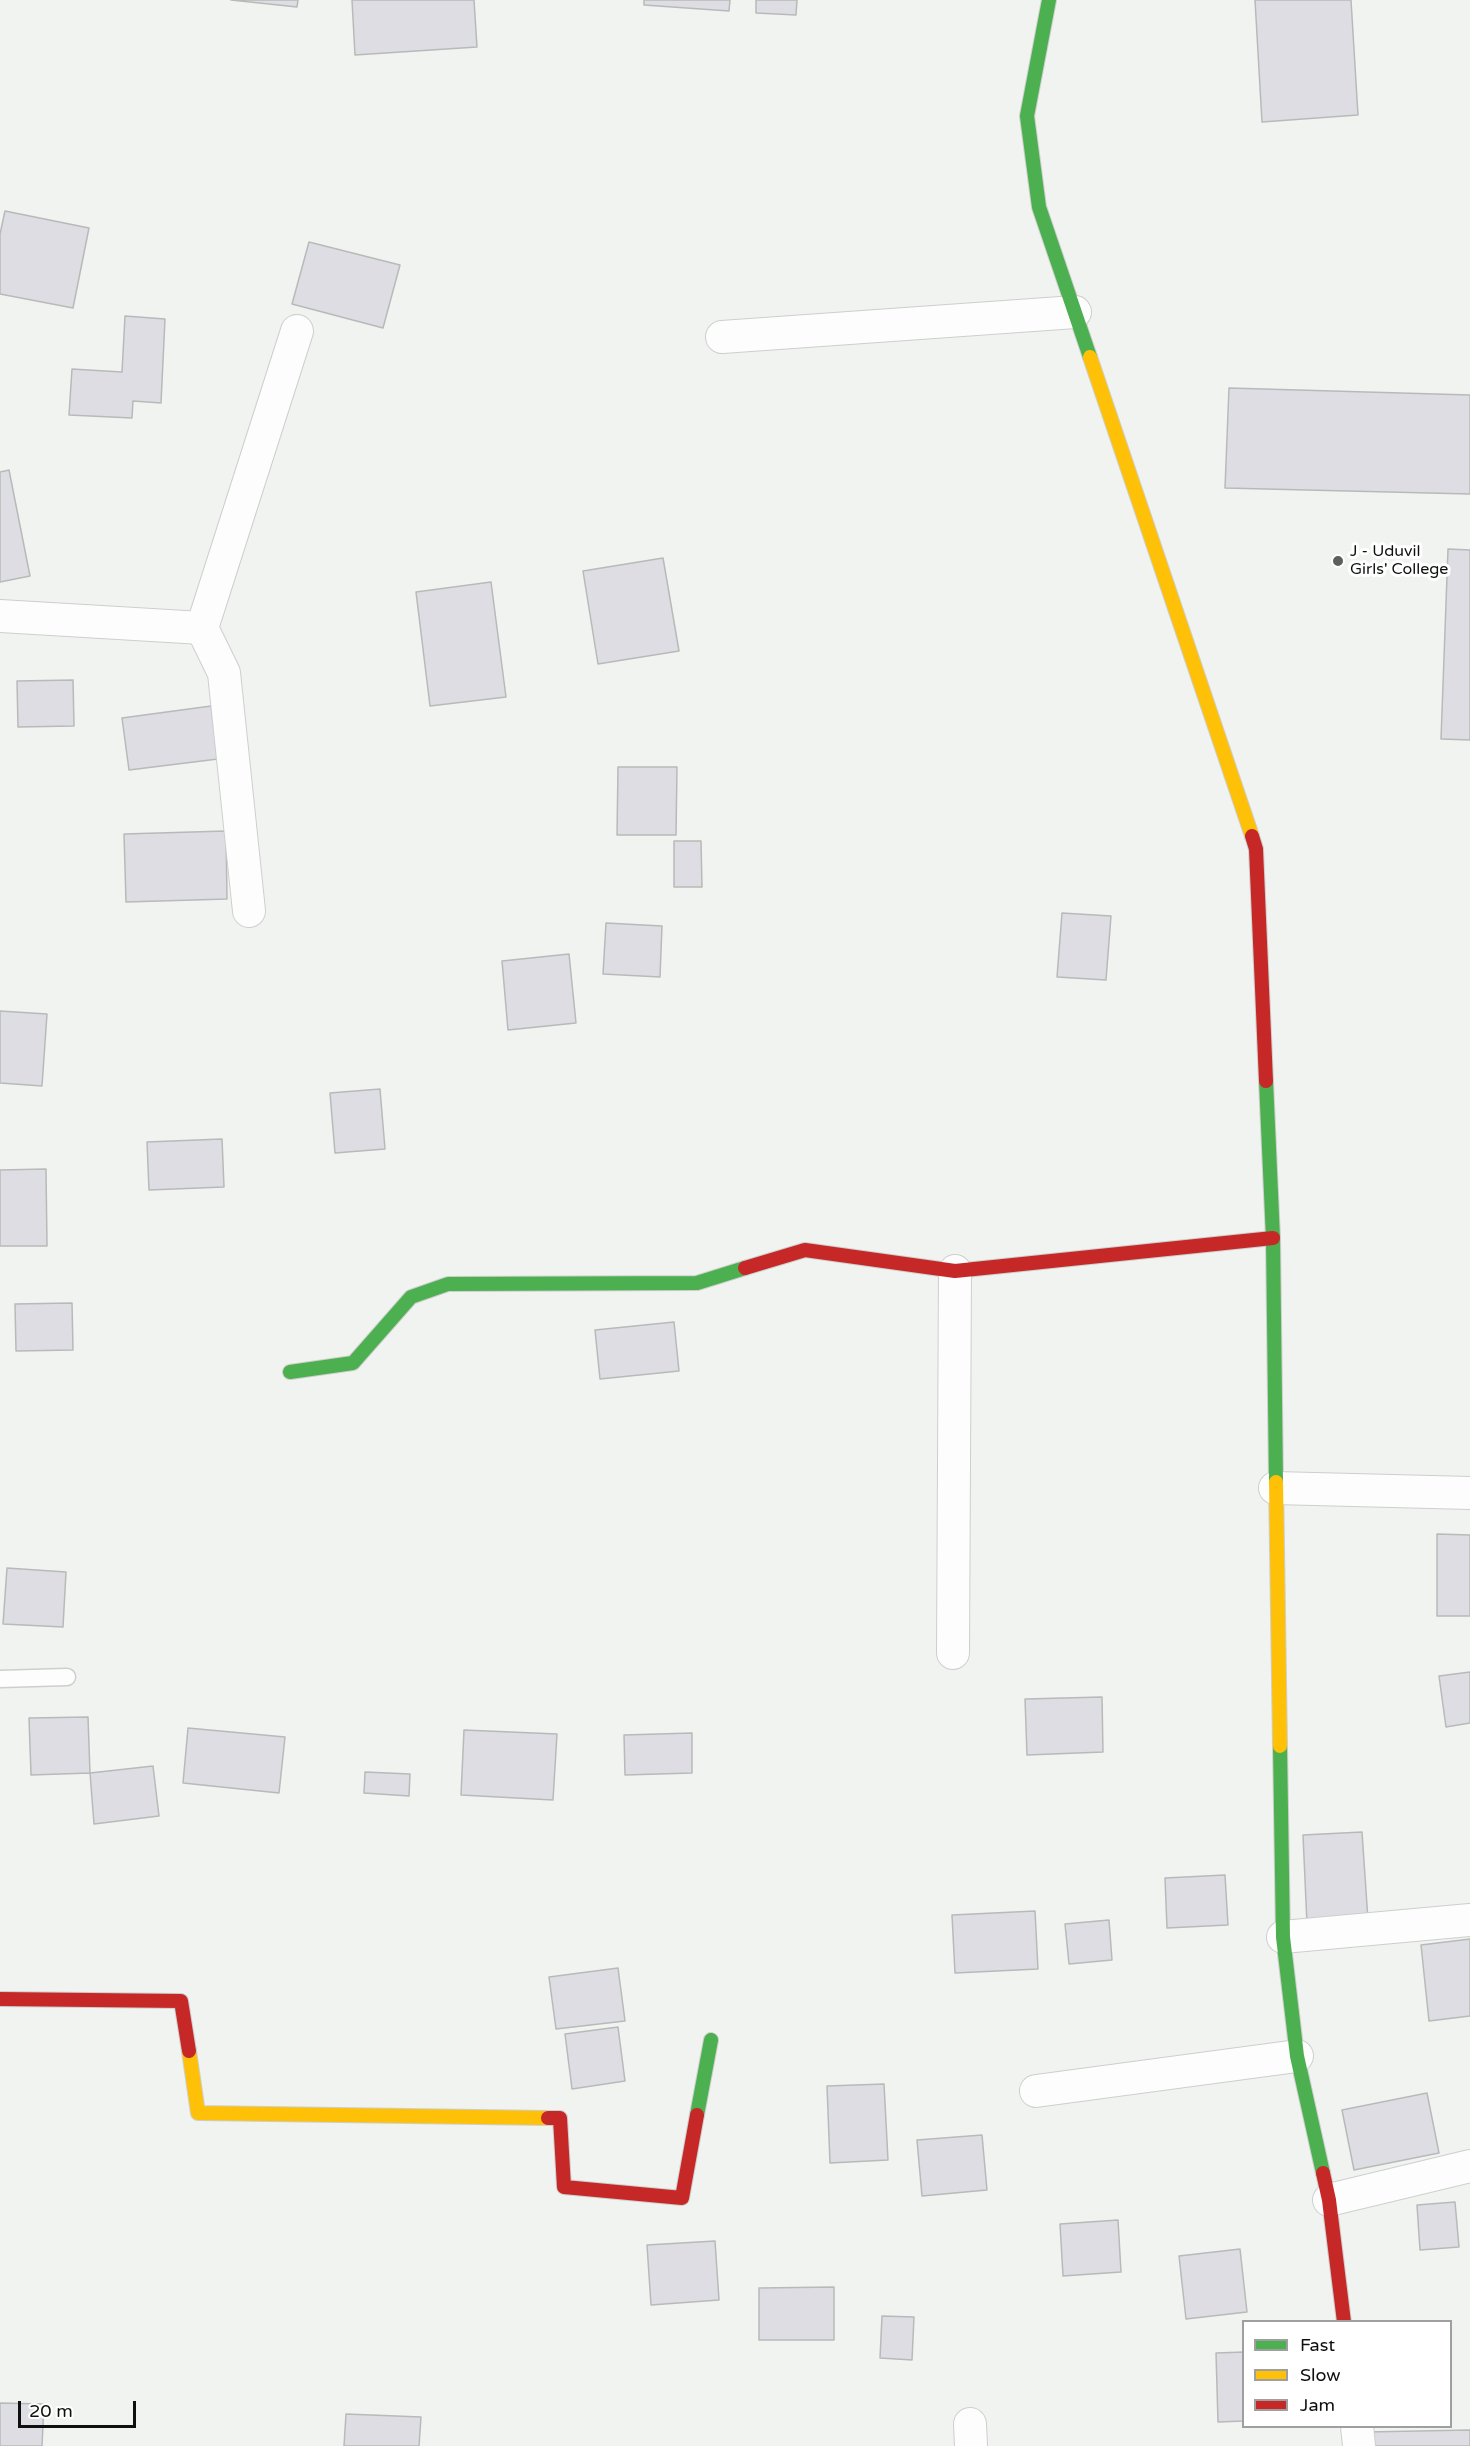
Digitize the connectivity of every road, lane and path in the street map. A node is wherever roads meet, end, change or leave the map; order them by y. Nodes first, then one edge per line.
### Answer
1 (1049, 0) edge
2 (1075, 312) junction
3 (297, 331) dead end
4 (722, 337) dead end
5 (0, 616) edge
6 (202, 628) junction
7 (249, 911) dead end
8 (1274, 1238) junction
9 (955, 1271) junction
10 (290, 1372) dead end
11 (1275, 1488) junction
12 (1470, 1493) edge
13 (953, 1653) dead end
14 (67, 1677) dead end
15 (0, 1679) edge
16 (1470, 1920) edge
17 (1283, 1936) junction
18 (0, 1998) edge
19 (711, 2040) dead end
20 (1297, 2056) junction
21 (1036, 2091) dead end
22 (1470, 2166) edge
23 (1329, 2200) junction
24 (1344, 2320) edge
25 (1357, 2428) edge
26 (1359, 2446) edge

1 - 2 street
2 - 4 street
2 - 8 street
3 - 6 street
5 - 6 street
6 - 7 street
8 - 9 street
8 - 11 street
9 - 10 street
9 - 13 street
11 - 12 street
11 - 17 street
14 - 15 lane
16 - 17 street
17 - 20 street
18 - 19 street
20 - 21 street
20 - 23 street
22 - 23 street
23 - 24 street
25 - 26 street

